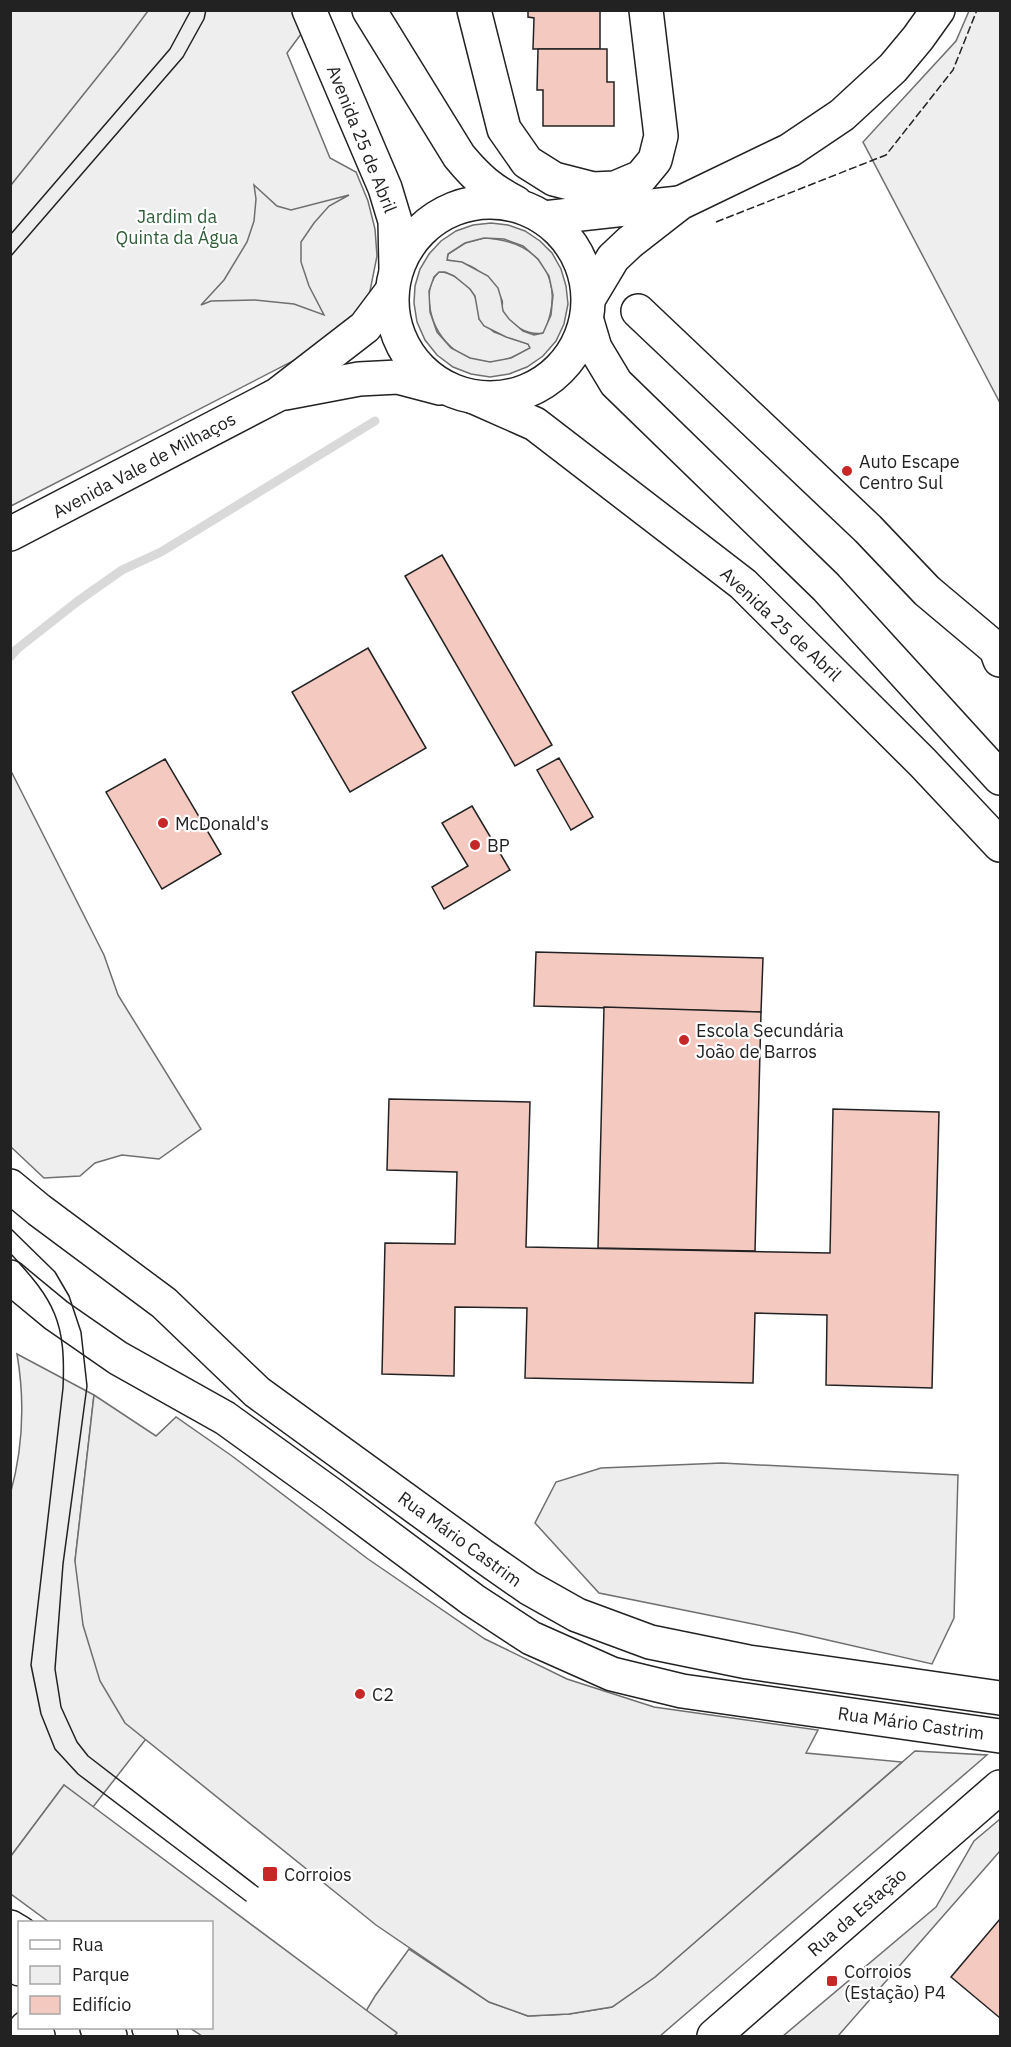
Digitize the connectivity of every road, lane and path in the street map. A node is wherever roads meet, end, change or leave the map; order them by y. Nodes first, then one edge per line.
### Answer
1 (309, 10) edge
2 (369, 10) edge
3 (474, 10) edge
4 (646, 10) edge
5 (938, 10) edge
6 (681, 202) junction
7 (534, 212) junction
8 (394, 281) junction
9 (588, 309) junction
10 (638, 311) dead end
11 (464, 394) junction
12 (277, 395) junction
13 (10, 534) edge
14 (1000, 660) edge
15 (1000, 778) edge
16 (1000, 845) edge
17 (10, 1186) edge
18 (10, 1277) edge
19 (1000, 1698) edge
20 (1000, 1736) edge
21 (1000, 1787) edge
22 (714, 2037) edge

1 - 8 main road, Avenida 25 de Abril
2 - 7 main road
3 - 4 main road
5 - 6 main road
6 - 7 main road
6 - 9 main road
7 - 8 main road
7 - 9 main road
8 - 11 main road
8 - 12 main road, Avenida Vale de Milhaços
9 - 11 main road
9 - 15 main road
10 - 14 main road
11 - 12 main road, Avenida Vale de Milhaços
11 - 16 main road, Avenida 25 de Abril
12 - 13 main road, Avenida Vale de Milhaços
17 - 19 main road, Rua Mário Castrim
18 - 20 main road, Rua Mário Castrim
21 - 22 main road, Rua da Estação

